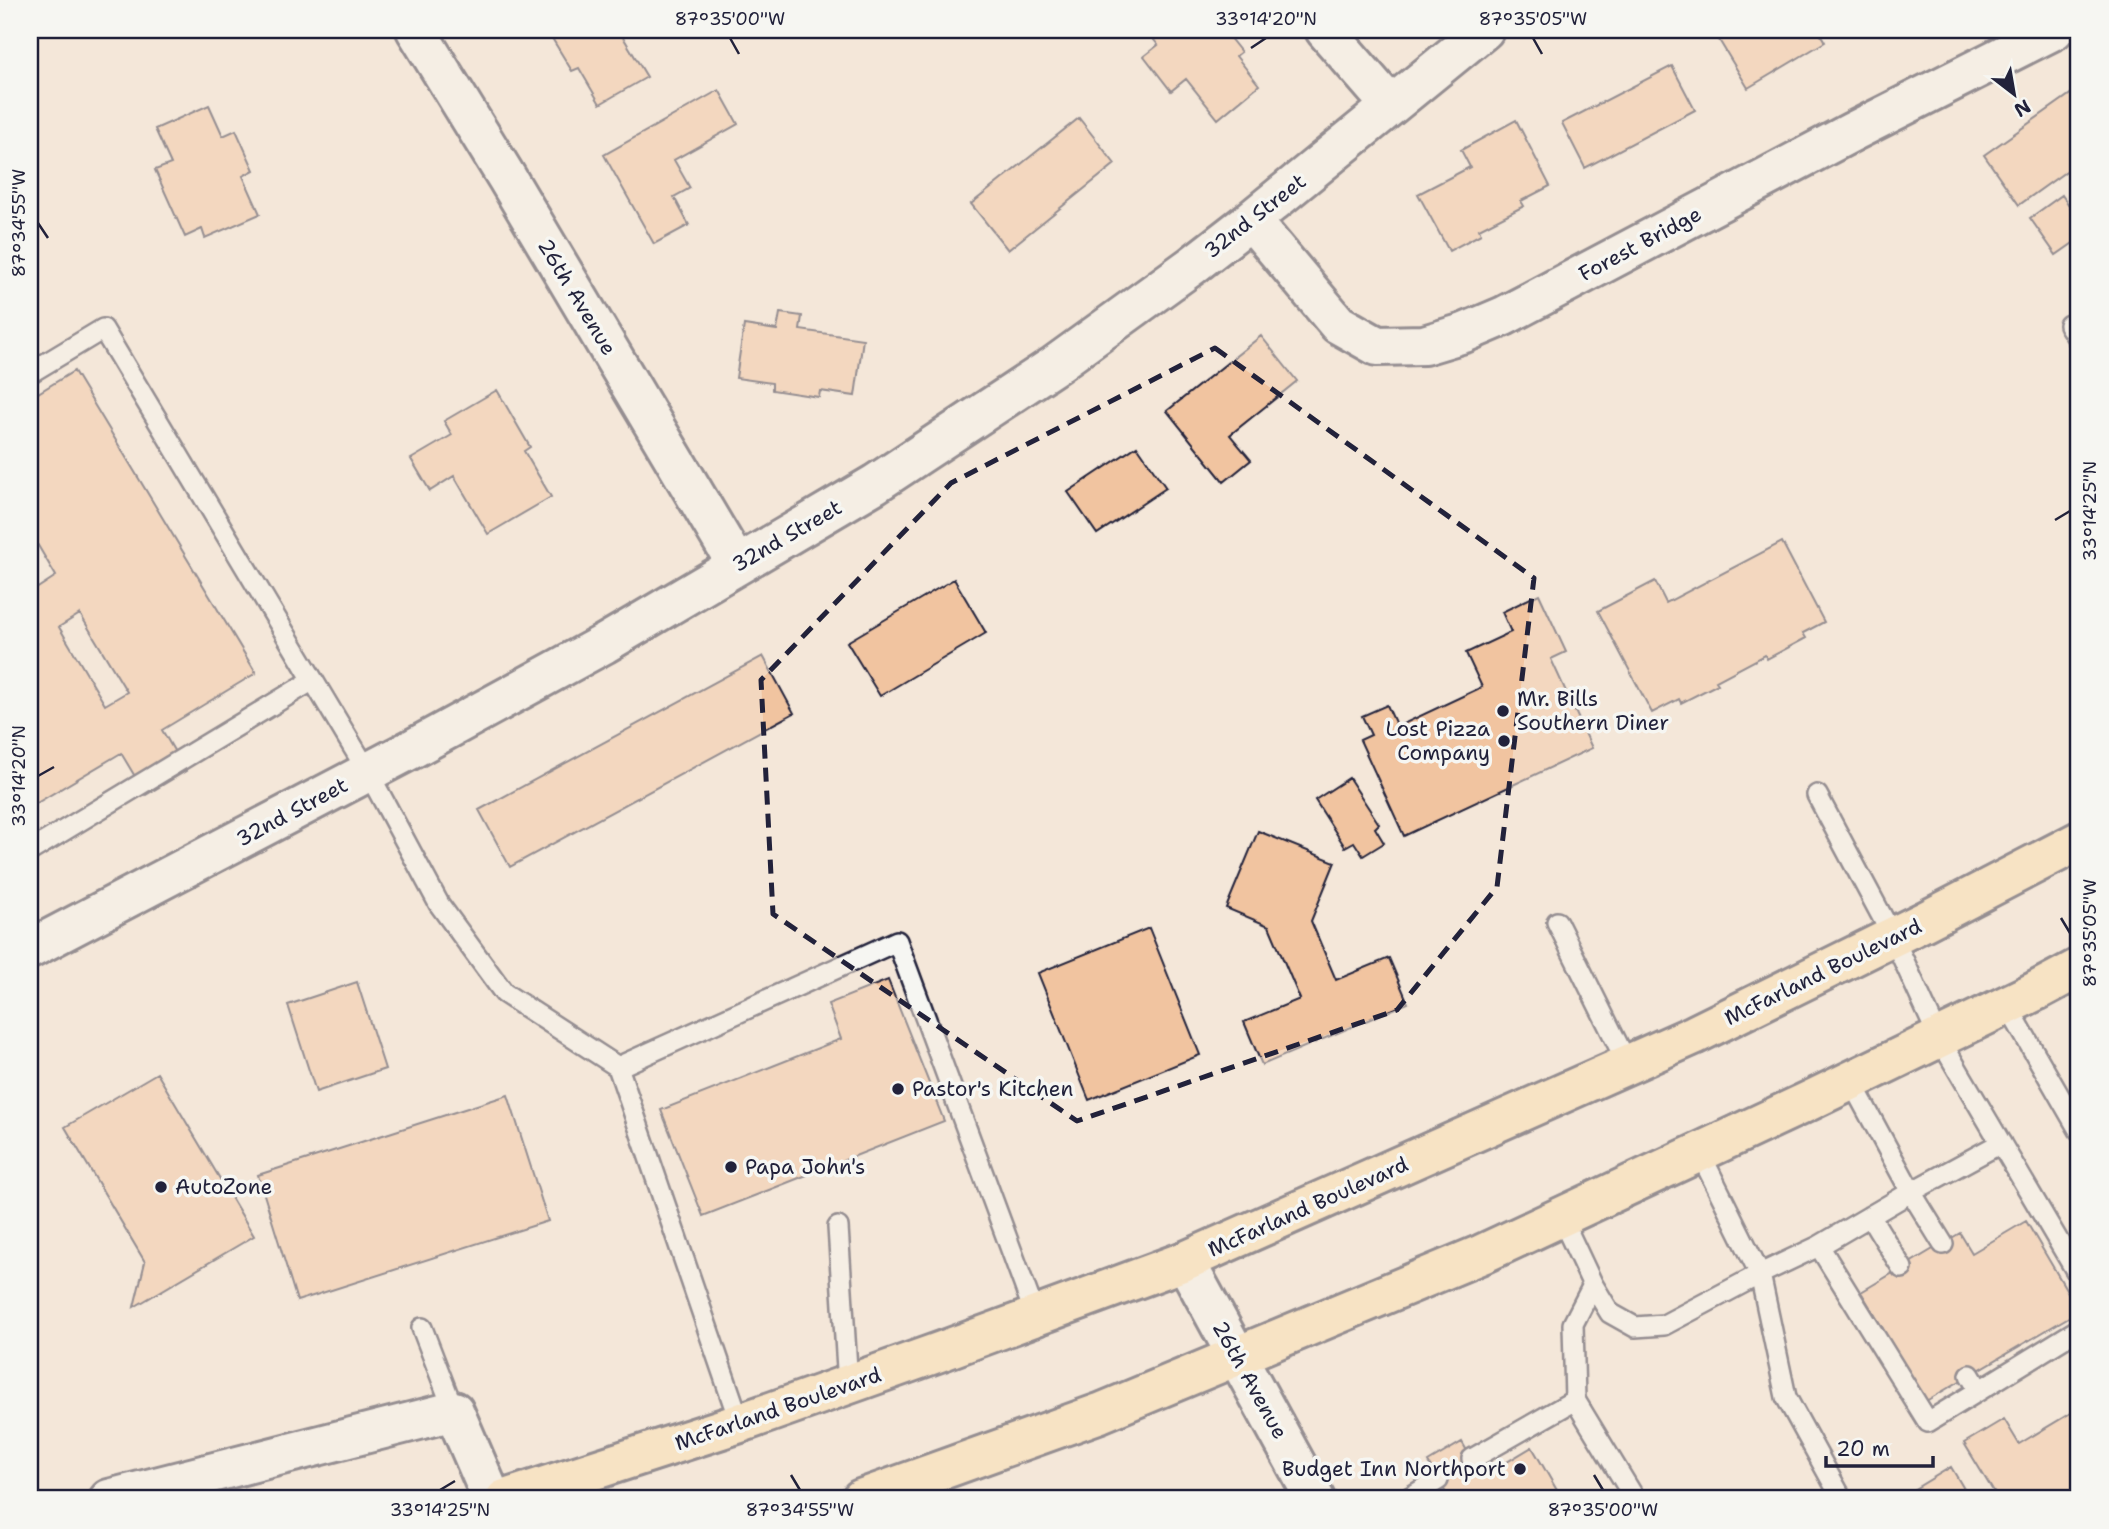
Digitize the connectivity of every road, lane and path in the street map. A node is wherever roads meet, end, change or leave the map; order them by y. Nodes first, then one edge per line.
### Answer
1 (416, 30) edge
2 (1325, 30) edge
3 (1484, 30) edge
4 (2054, 30) edge
5 (1391, 106) junction
6 (1251, 220) junction
7 (30, 373) edge
8 (737, 565) junction
9 (313, 680) junction
10 (368, 772) junction
11 (1817, 795) dead end
12 (2079, 841) edge
13 (30, 851) edge
14 (1557, 922) dead end
15 (1893, 937) junction
16 (34, 939) edge
17 (2079, 968) edge
18 (2007, 1005) junction
19 (1939, 1038) junction
20 (1628, 1065) junction
21 (618, 1067) junction
22 (1851, 1081) junction
23 (2079, 1130) edge
24 (2001, 1143) junction
25 (1700, 1153) junction
26 (1911, 1192) junction
27 (1870, 1216) junction
28 (1561, 1217) junction
29 (838, 1227) dead end
30 (1943, 1244) dead end
31 (1819, 1246) junction
32 (1185, 1261) junction
33 (1902, 1268) dead end
34 (1760, 1274) junction
35 (2079, 1276) edge
36 (1593, 1285) junction
37 (1036, 1317) junction
38 (422, 1328) dead end
39 (2079, 1329) edge
40 (1237, 1357) junction
41 (848, 1385) junction
42 (1575, 1400) junction
43 (454, 1411) junction
44 (740, 1423) junction
45 (1472, 1459) dead end
46 (1438, 1480) dead end
47 (1632, 1497) edge
48 (109, 1499) edge
49 (492, 1499) edge
50 (505, 1499) edge
51 (861, 1499) edge
52 (1315, 1499) edge
53 (1407, 1499) edge
54 (1842, 1499) edge

1 - 8 street, 26th Avenue
2 - 5 street
3 - 5 street, 32nd Street
4 - 6 street, Forest Bridge
5 - 6 street, 32nd Street
6 - 8 street, 32nd Street
7 - 9 lane
8 - 10 street, 32nd Street
9 - 10 lane
9 - 13 lane
10 - 16 street, 32nd Street
10 - 21 lane
11 - 15 lane
12 - 15 highway, McFarland Boulevard
14 - 20 lane
15 - 19 lane
15 - 20 highway, McFarland Boulevard
17 - 18 highway
18 - 19 highway
18 - 23 lane
19 - 22 highway
19 - 24 lane
20 - 32 highway, McFarland Boulevard
21 - 37 lane
21 - 44 lane
22 - 25 highway
22 - 26 lane
24 - 26 lane
24 - 35 lane
25 - 28 highway
25 - 34 lane
26 - 27 lane
26 - 30 lane
27 - 31 lane
27 - 33 lane
28 - 36 lane
28 - 40 highway
29 - 41 lane
31 - 34 lane
31 - 39 lane
32 - 37 highway, McFarland Boulevard
32 - 40 street, 26th Avenue
34 - 36 lane
34 - 54 lane
36 - 42 lane
37 - 41 highway, McFarland Boulevard
38 - 43 lane
40 - 51 highway
40 - 52 street, 26th Avenue
41 - 44 highway, McFarland Boulevard
42 - 45 lane
42 - 47 lane
43 - 48 street
43 - 49 street
44 - 50 highway, McFarland Boulevard
46 - 53 lane

